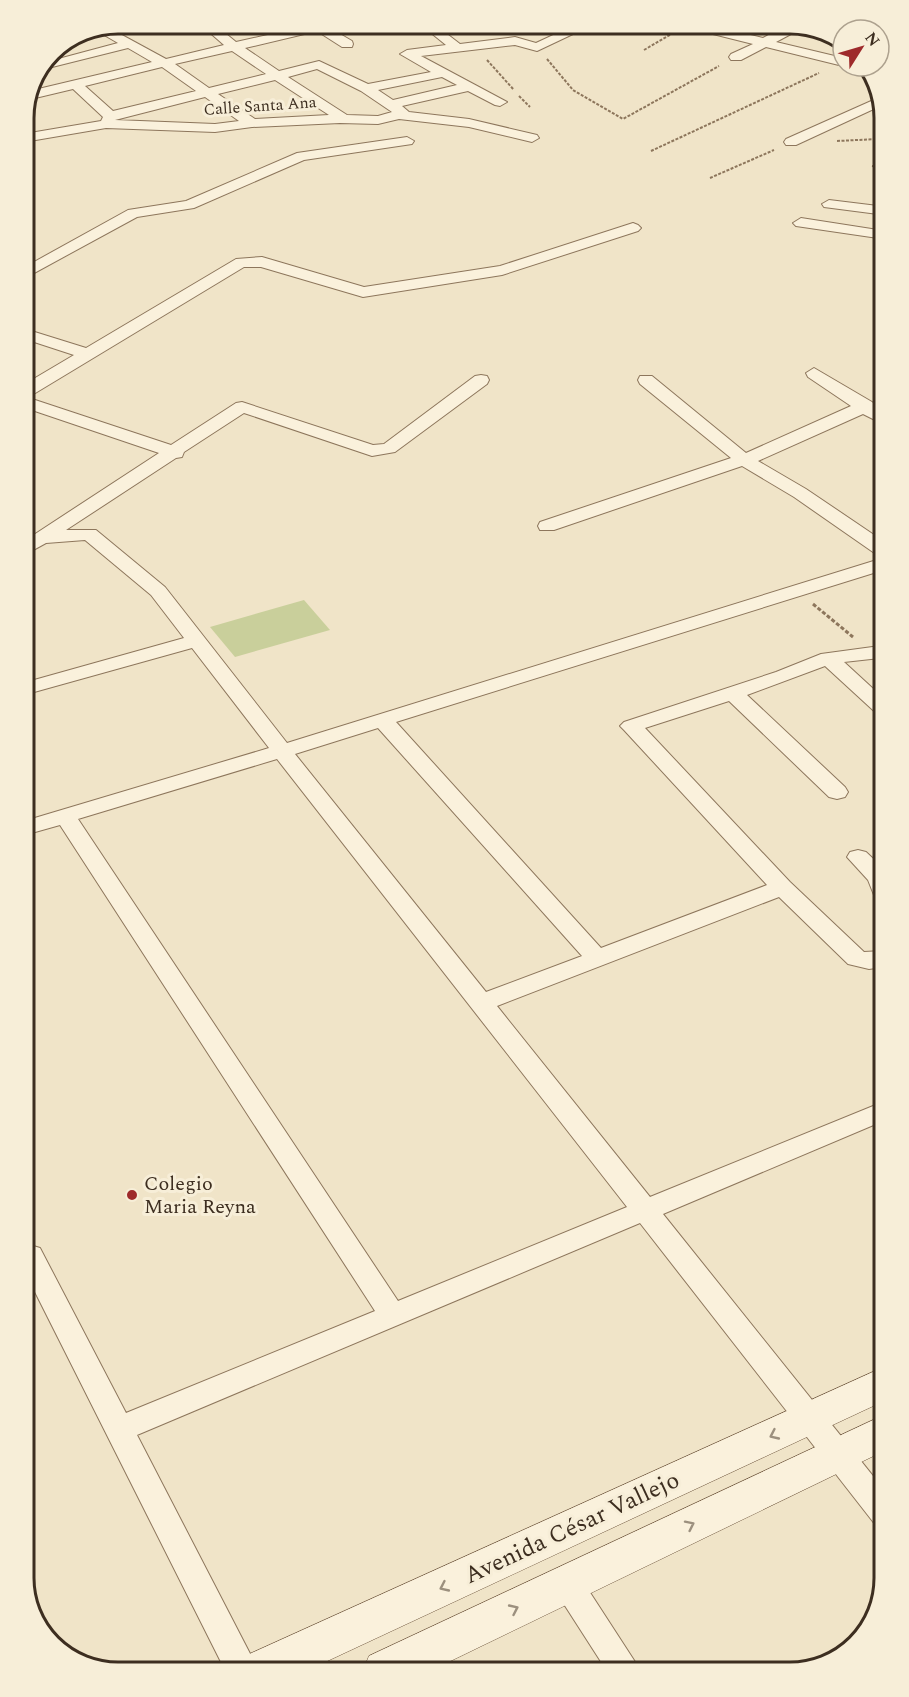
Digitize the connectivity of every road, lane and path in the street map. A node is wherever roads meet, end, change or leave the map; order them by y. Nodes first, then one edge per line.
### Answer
1 (218, 34) edge
2 (284, 34) edge
3 (331, 34) edge
4 (440, 34) edge
5 (112, 35) edge
6 (510, 35) edge
7 (564, 35) edge
8 (672, 35) edge
9 (724, 35) edge
10 (780, 35) edge
11 (515, 41) junction
12 (764, 43) junction
13 (129, 44) junction
14 (347, 44) dead end
15 (234, 47) junction
16 (474, 47) junction
17 (537, 47) junction
18 (457, 48) junction
19 (644, 51) dead end
20 (731, 59) joint
21 (831, 59) edge
22 (164, 63) junction
23 (55, 64) edge
24 (821, 72) dead end
25 (445, 73) junction
26 (276, 74) junction
27 (76, 84) junction
28 (470, 86) junction
29 (366, 88) junction
30 (207, 91) junction
31 (38, 93) edge
32 (500, 102) dead end
33 (873, 104) edge
34 (530, 107) dead end
35 (396, 109) junction
36 (344, 119) junction
37 (108, 120) junction
38 (252, 123) junction
39 (35, 136) edge
40 (532, 138) dead end
41 (407, 141) dead end
42 (791, 142) joint
43 (651, 151) dead end
44 (711, 178) dead end
45 (829, 204) dead end
46 (874, 210) edge
47 (801, 224) dead end
48 (633, 228) dead end
49 (874, 233) edge
50 (35, 267) edge
51 (35, 337) edge
52 (88, 354) junction
53 (814, 373) dead end
54 (481, 380) dead end
55 (646, 380) dead end
56 (35, 386) edge
57 (35, 405) edge
58 (873, 411) edge
59 (176, 453) junction
60 (744, 460) junction
61 (547, 526) dead end
62 (34, 543) edge
63 (874, 544) edge
64 (874, 566) edge
65 (808, 599) dead end
66 (854, 638) dead end
67 (197, 640) junction
68 (874, 653) edge
69 (828, 658) junction
70 (35, 686) edge
71 (733, 693) junction
72 (874, 701) edge
73 (382, 719) junction
74 (282, 751) junction
75 (837, 792) dead end
76 (65, 816) junction
77 (35, 825) edge
78 (858, 857) dead end
79 (874, 874) edge
80 (782, 886) junction
81 (598, 959) junction
82 (874, 961) edge
83 (482, 1003) junction
84 (874, 1115) edge
85 (646, 1210) junction
86 (34, 1263) edge
87 (393, 1316) junction
88 (874, 1388) edge
89 (808, 1418) junction
90 (119, 1429) junction
91 (874, 1437) edge
92 (837, 1455) junction
93 (874, 1500) edge
94 (567, 1584) junction
95 (238, 1662) edge
96 (279, 1662) edge
97 (402, 1662) edge
98 (619, 1662) edge

1 - 15 street
2 - 15 street
3 - 14 street
4 - 18 street
5 - 13 street
6 - 11 street
7 - 17 street
8 - 19 path
9 - 12 street
10 - 12 street
11 - 16 street
11 - 17 street
12 - 20 street
12 - 21 street
13 - 22 street
13 - 23 street
15 - 22 street
15 - 26 street
16 - 18 street
16 - 34 path
17 - 20 path
18 - 25 street
22 - 27 street
22 - 30 street
24 - 43 path
25 - 28 street
25 - 29 street
26 - 29 street, Calle Santa Ana
26 - 30 street
26 - 36 street
27 - 31 street
27 - 37 street
28 - 32 street
28 - 35 street
29 - 35 street, Calle Santa Ana
30 - 37 street
30 - 38 street
33 - 42 street
35 - 36 street, Calle Santa Ana
35 - 40 street
36 - 38 street, Calle Santa Ana
37 - 38 street, Calle Santa Ana
37 - 39 street, Calle Santa Ana
41 - 50 street
42 - 44 path
45 - 46 street
47 - 49 street
48 - 52 street
51 - 52 street
52 - 56 street
53 - 58 street
54 - 59 street
55 - 60 street
57 - 59 street
58 - 60 street
59 - 62 street
60 - 61 street
60 - 63 street
62 - 67 street
64 - 73 street
65 - 66 path
67 - 70 street
67 - 74 street
68 - 69 street
69 - 71 street
69 - 72 street
71 - 75 street
71 - 80 street
73 - 74 street
73 - 81 street
74 - 76 street
74 - 83 street
76 - 77 street
76 - 87 street
78 - 79 street
80 - 81 street
80 - 82 street
81 - 83 street
83 - 85 street
84 - 85 street
85 - 87 street
85 - 89 street
86 - 90 street
87 - 90 street
88 - 89 street, Avenida César Vallejo
89 - 92 street
89 -> 96 street, Avenida César Vallejo
90 - 95 street
91 - 92 street
92 - 93 street
94 -> 92 street
97 -> 94 street
94 - 98 street

